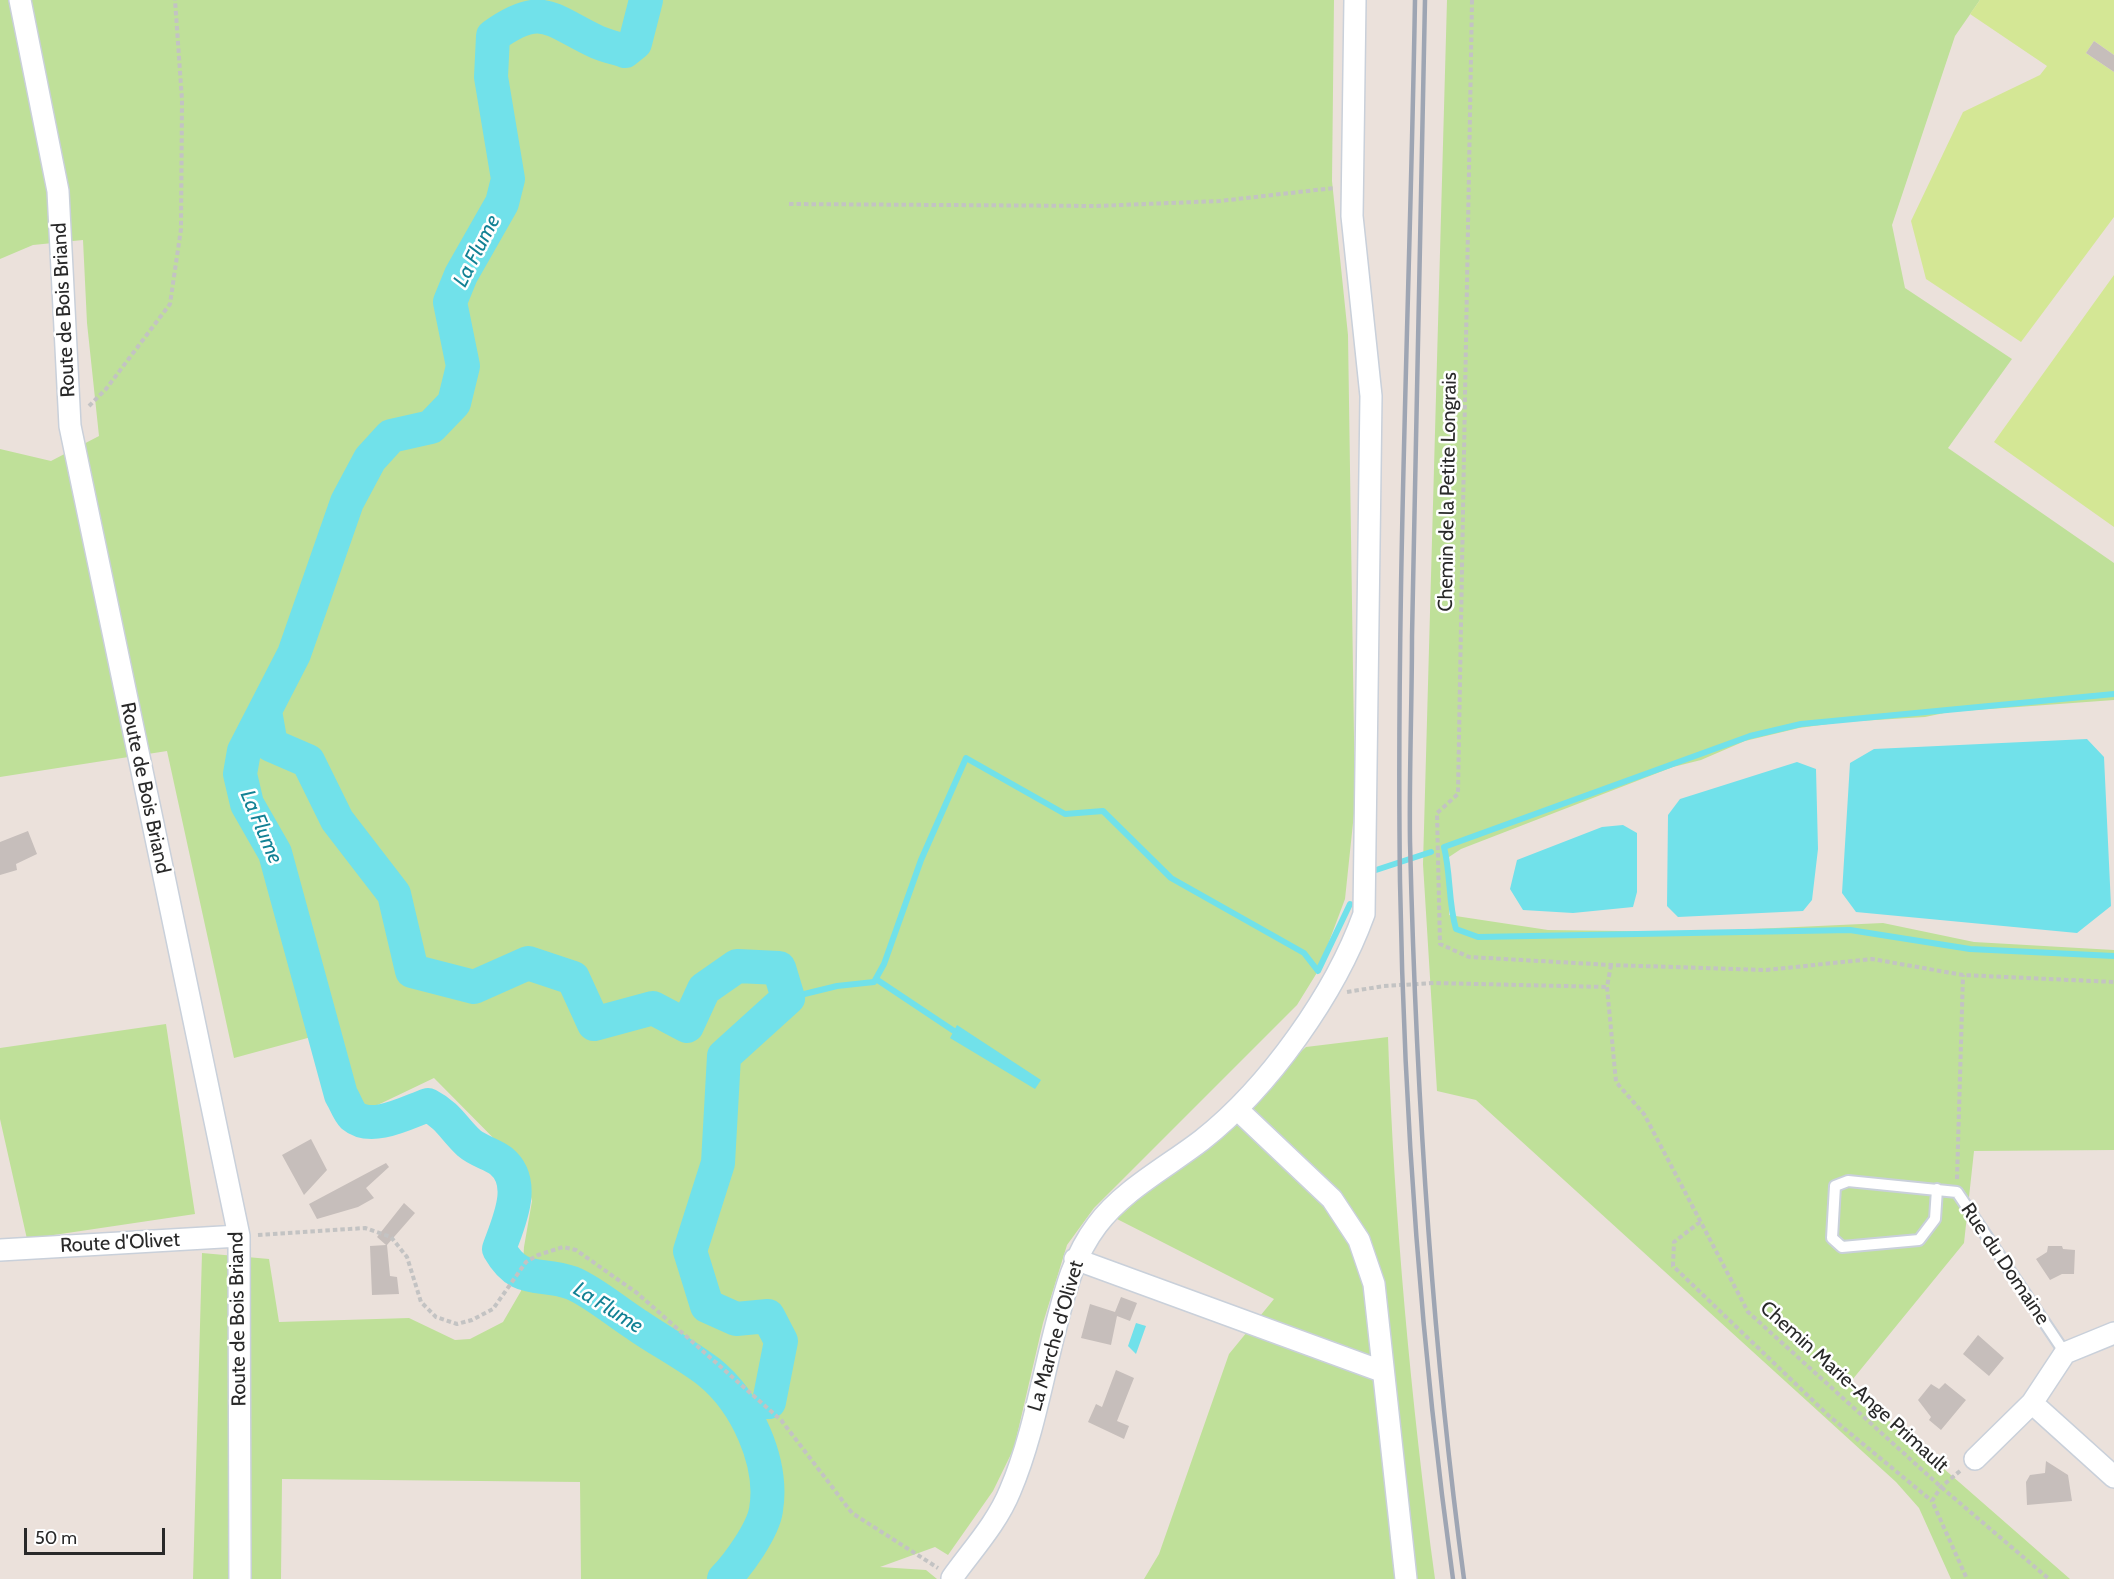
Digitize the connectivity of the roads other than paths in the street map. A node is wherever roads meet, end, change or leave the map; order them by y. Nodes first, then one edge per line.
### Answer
1 (20, 0) edge
2 (1354, 0) edge
3 (1237, 1108) junction
4 (1937, 1189) junction
5 (239, 1236) junction
6 (0, 1250) edge
7 (1075, 1259) junction
8 (2114, 1333) edge
9 (2065, 1353) junction
10 (1381, 1371) junction
11 (2031, 1403) junction
12 (1975, 1459) road end
13 (2114, 1476) edge
14 (952, 1578) edge
15 (240, 1579) edge
16 (1406, 1579) edge

1 - 5 street, Route de Bois Briand
2 - 3 street, La Marche d'Olivet
3 - 7 street, La Marche d'Olivet
3 - 10 street
4 - 4 lane, Rue du Domaine
4 - 9 lane, Rue du Domaine
5 - 6 street, Route d'Olivet
5 - 15 street, Route de Bois Briand
7 - 10 street
7 - 14 street, La Marche d'Olivet
8 - 9 street
9 - 11 street
10 - 16 street
11 - 12 street
11 - 13 street

